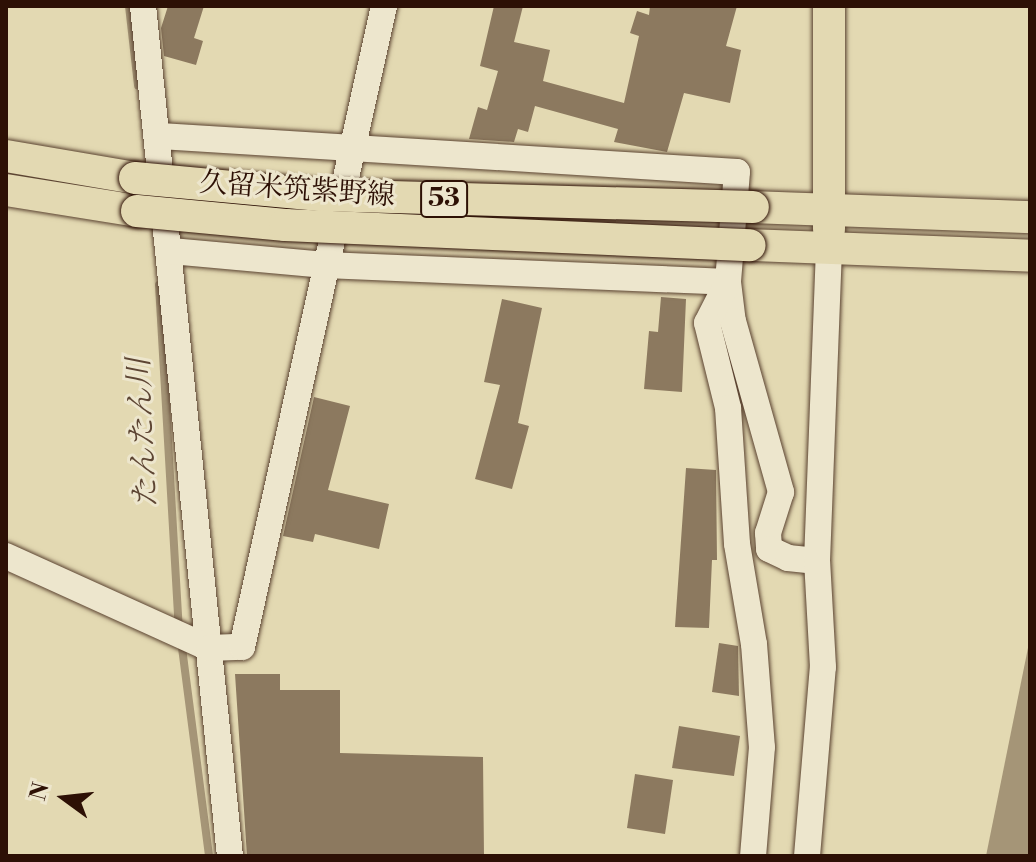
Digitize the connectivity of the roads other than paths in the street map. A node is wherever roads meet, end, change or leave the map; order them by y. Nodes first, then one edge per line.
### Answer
1 (143, 6) edge
2 (384, 6) edge
3 (829, 6) edge
4 (160, 136) junction
5 (353, 151) junction
6 (6, 156) edge
7 (6, 190) edge
8 (829, 209) junction
9 (1030, 217) edge
10 (829, 248) junction
11 (171, 251) junction
12 (1030, 256) edge
13 (325, 265) junction
14 (728, 282) junction
15 (6, 556) edge
16 (817, 561) junction
17 (209, 648) junction
18 (230, 856) edge
19 (753, 856) edge
20 (807, 856) edge

1 - 4 street
2 - 5 street
3 - 8 main road
4 - 5 street
4 - 11 street
5 - 13 street
5 - 14 street
6 - 8 main road, 久留米筑紫野線 / 53, bridge
7 - 10 main road, 久留米筑紫野線 / 53, bridge
8 - 9 main road, 久留米筑紫野線 / 53
8 - 10 main road
10 - 12 main road, 久留米筑紫野線 / 53
10 - 16 street
11 - 13 street
11 - 17 street
13 - 14 street
13 - 17 street
14 - 16 street
14 - 19 street
15 - 17 street
16 - 20 street
17 - 18 street

